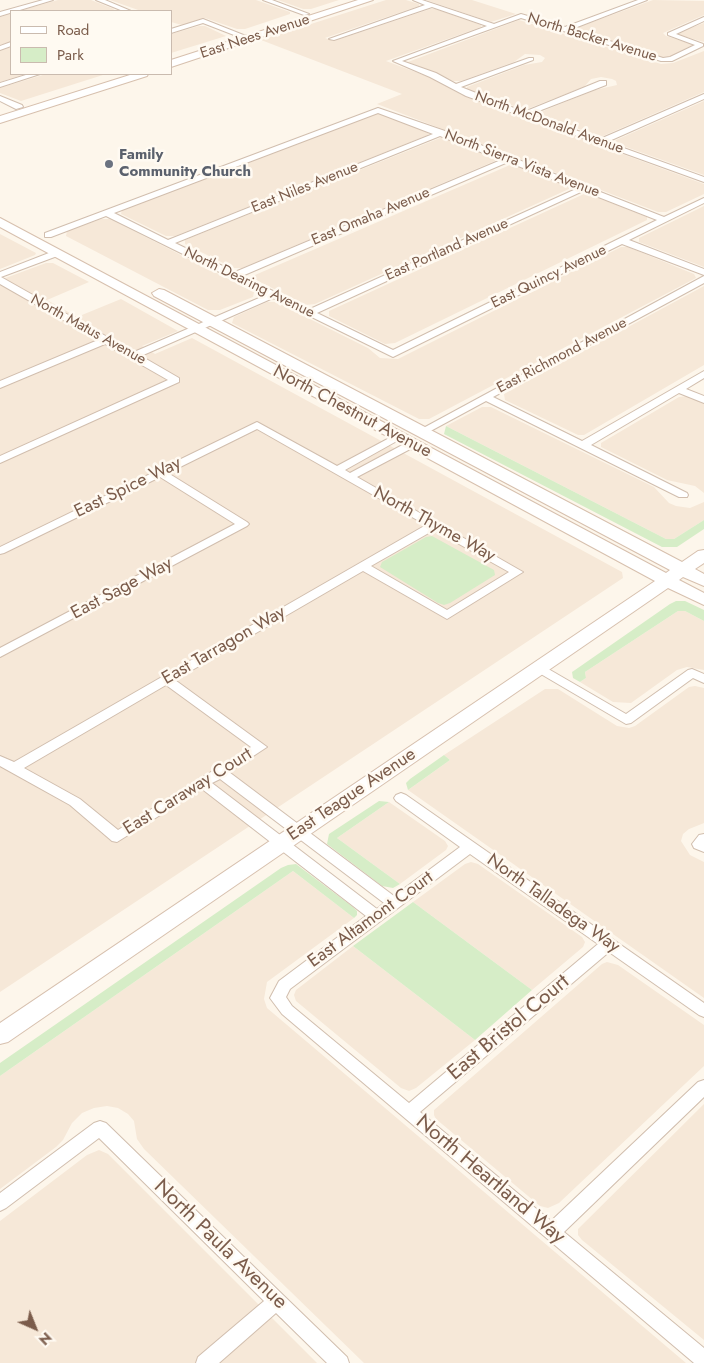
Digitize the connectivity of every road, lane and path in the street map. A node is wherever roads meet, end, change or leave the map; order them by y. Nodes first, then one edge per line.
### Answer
1 (32, 0) edge
2 (50, 0) edge
3 (99, 0) edge
4 (266, 0) edge
5 (350, 0) edge
6 (368, 0) edge
7 (416, 0) edge
8 (644, 0) edge
9 (39, 3) junction
10 (432, 5) junction
11 (14, 10) edge
12 (123, 10) edge
13 (306, 14) junction
14 (704, 19) edge
15 (494, 26) junction
16 (173, 30) edge
17 (564, 30) junction
18 (245, 37) junction
19 (332, 39) dead end
20 (172, 58) edge
21 (531, 59) dead end
22 (172, 64) edge
23 (33, 75) edge
24 (117, 75) edge
25 (139, 75) edge
26 (603, 83) dead end
27 (0, 85) edge
28 (455, 87) junction
29 (704, 96) edge
30 (0, 98) edge
31 (19, 107) junction
32 (40, 108) junction
33 (0, 114) edge
34 (525, 114) junction
35 (0, 120) edge
36 (442, 133) junction
37 (601, 142) junction
38 (509, 159) junction
39 (704, 180) edge
40 (584, 188) junction
41 (704, 200) edge
42 (0, 211) edge
43 (105, 212) junction
44 (665, 220) junction
45 (6, 225) edge
46 (48, 234) junction
47 (623, 241) junction
48 (167, 243) junction
49 (58, 253) junction
50 (704, 272) edge
51 (0, 275) edge
52 (234, 276) junction
53 (0, 280) edge
54 (704, 280) edge
55 (273, 295) junction
56 (309, 313) junction
57 (212, 321) junction
58 (196, 329) junction
59 (105, 340) junction
60 (394, 354) joint
61 (134, 356) junction
62 (704, 374) edge
63 (3, 380) edge
64 (294, 381) junction
65 (679, 389) junction
66 (486, 396) junction
67 (704, 400) edge
68 (257, 425) joint
69 (411, 438) junction
70 (583, 445) junction
71 (374, 451) junction
72 (386, 458) junction
73 (0, 460) edge
74 (337, 470) junction
75 (159, 472) junction
76 (350, 478) junction
77 (682, 495) dead end
78 (434, 525) junction
79 (0, 551) edge
80 (704, 555) edge
81 (363, 566) junction
82 (674, 575) junction
83 (704, 581) edge
84 (704, 600) edge
85 (0, 653) edge
86 (538, 667) junction
87 (704, 679) edge
88 (167, 680) junction
89 (0, 760) edge
90 (14, 768) junction
91 (220, 772) junction
92 (202, 783) junction
93 (401, 798) dead end
94 (260, 802) junction
95 (243, 813) junction
96 (299, 831) junction
97 (281, 843) junction
98 (470, 847) junction
99 (348, 868) junction
100 (330, 880) junction
101 (394, 903) junction
102 (376, 916) junction
103 (609, 944) junction
104 (278, 998) joint
105 (704, 1011) edge
106 (0, 1035) edge
107 (704, 1086) edge
108 (409, 1112) junction
109 (0, 1203) edge
110 (552, 1232) junction
111 (277, 1301) junction
112 (704, 1360) edge
113 (205, 1363) edge
114 (340, 1363) edge

1 - 9 street
2 - 9 street
3 - 12 street
4 - 13 street
5 - 13 main road, East Nees Avenue
6 - 18 main road, East Nees Avenue
7 - 10 street
8 - 17 street
9 - 11 street
10 - 15 street
10 - 19 street
13 - 18 main road, East Nees Avenue
14 - 17 street, North Backer Avenue
15 - 17 street, North Backer Avenue
15 - 28 street, North McDonald Avenue
16 - 18 street
18 - 20 main road, East Nees Avenue
18 - 22 main road, East Nees Avenue
21 - 28 street
23 - 27 street
24 - 31 main road
24 - 32 main road
25 - 32 main road
26 - 34 street
28 - 34 street, North McDonald Avenue
29 - 37 street
30 - 31 street
31 - 33 main road
32 - 35 main road
34 - 37 street, North McDonald Avenue
36 - 38 street, North Sierra Vista Avenue
36 - 43 street, North Sierra Vista Avenue
36 - 48 street, East Niles Avenue
37 - 39 street, North McDonald Avenue
38 - 40 street, North Sierra Vista Avenue
38 - 52 street, East Omaha Avenue
40 - 44 street, North Sierra Vista Avenue
40 - 56 street, East Portland Avenue
41 - 44 street, East Quincy Avenue
42 - 46 main road, North Chestnut Avenue
43 - 46 street
43 - 48 street, North Dearing Avenue
44 - 47 street, East Quincy Avenue
45 - 46 main road
45 - 49 main road, North Chestnut Avenue
46 - 57 main road, North Chestnut Avenue
47 - 50 street
47 - 60 street, East Quincy Avenue
48 - 52 street, North Dearing Avenue
49 - 51 street
49 - 58 main road, North Chestnut Avenue
52 - 55 street, North Dearing Avenue
53 - 59 street, North Matus Avenue
54 - 66 street, East Richmond Avenue
55 - 56 street, North Dearing Avenue
55 - 57 street
56 - 60 street, North Dearing Avenue
57 - 58 street
57 - 69 main road, North Chestnut Avenue
58 - 61 street
58 - 64 main road, North Chestnut Avenue
59 - 61 street, North Matus Avenue
59 - 63 street
61 - 73 street, North Matus Avenue
62 - 65 street
64 - 69 main road, North Chestnut Avenue
64 - 69 main road
65 - 67 street
65 - 70 street
66 - 69 street, East Richmond Avenue
66 - 70 street
68 - 74 street, North Thyme Way
68 - 75 street, East Spice Way
69 - 71 street
69 - 72 street, North Thyme Way
69 - 82 main road, North Chestnut Avenue
70 - 77 street
71 - 72 street
71 - 74 street
72 - 76 street, North Thyme Way
74 - 76 street, North Thyme Way
75 - 79 street, East Spice Way
75 - 85 street, East Sage Way
76 - 78 street, North Thyme Way
78 - 81 street, East Tarragon Way
78 - 81 street, North Thyme Way
80 - 82 main road, East Teague Avenue
81 - 88 street, East Tarragon Way
82 - 83 main road, North Chestnut Avenue
82 - 84 main road, North Chestnut Avenue
82 - 86 main road, East Teague Avenue
86 - 87 street
86 - 96 main road, East Teague Avenue
88 - 90 street, East Tarragon Way
88 - 91 street, East Caraway Court
89 - 90 street
90 - 92 street, East Caraway Court
91 - 92 street, East Caraway Court
91 - 94 street
92 - 95 street
93 - 98 street, North Talladega Way
94 - 95 street
94 - 96 street
95 - 97 street
96 - 97 main road, East Teague Avenue
96 - 99 street
97 - 100 street
97 - 106 main road, East Teague Avenue
98 - 101 street, East Altamont Court
98 - 103 street, North Talladega Way
99 - 100 street
99 - 101 street
100 - 102 street
101 - 102 street, East Altamont Court
102 - 104 street, East Altamont Court
103 - 105 street, North Talladega Way
103 - 108 street, East Bristol Court
104 - 108 street, North Heartland Way
107 - 110 street
108 - 110 street, North Heartland Way
109 - 111 street, North Paula Avenue
110 - 112 street, North Heartland Way
111 - 113 street
111 - 114 street, North Paula Avenue

